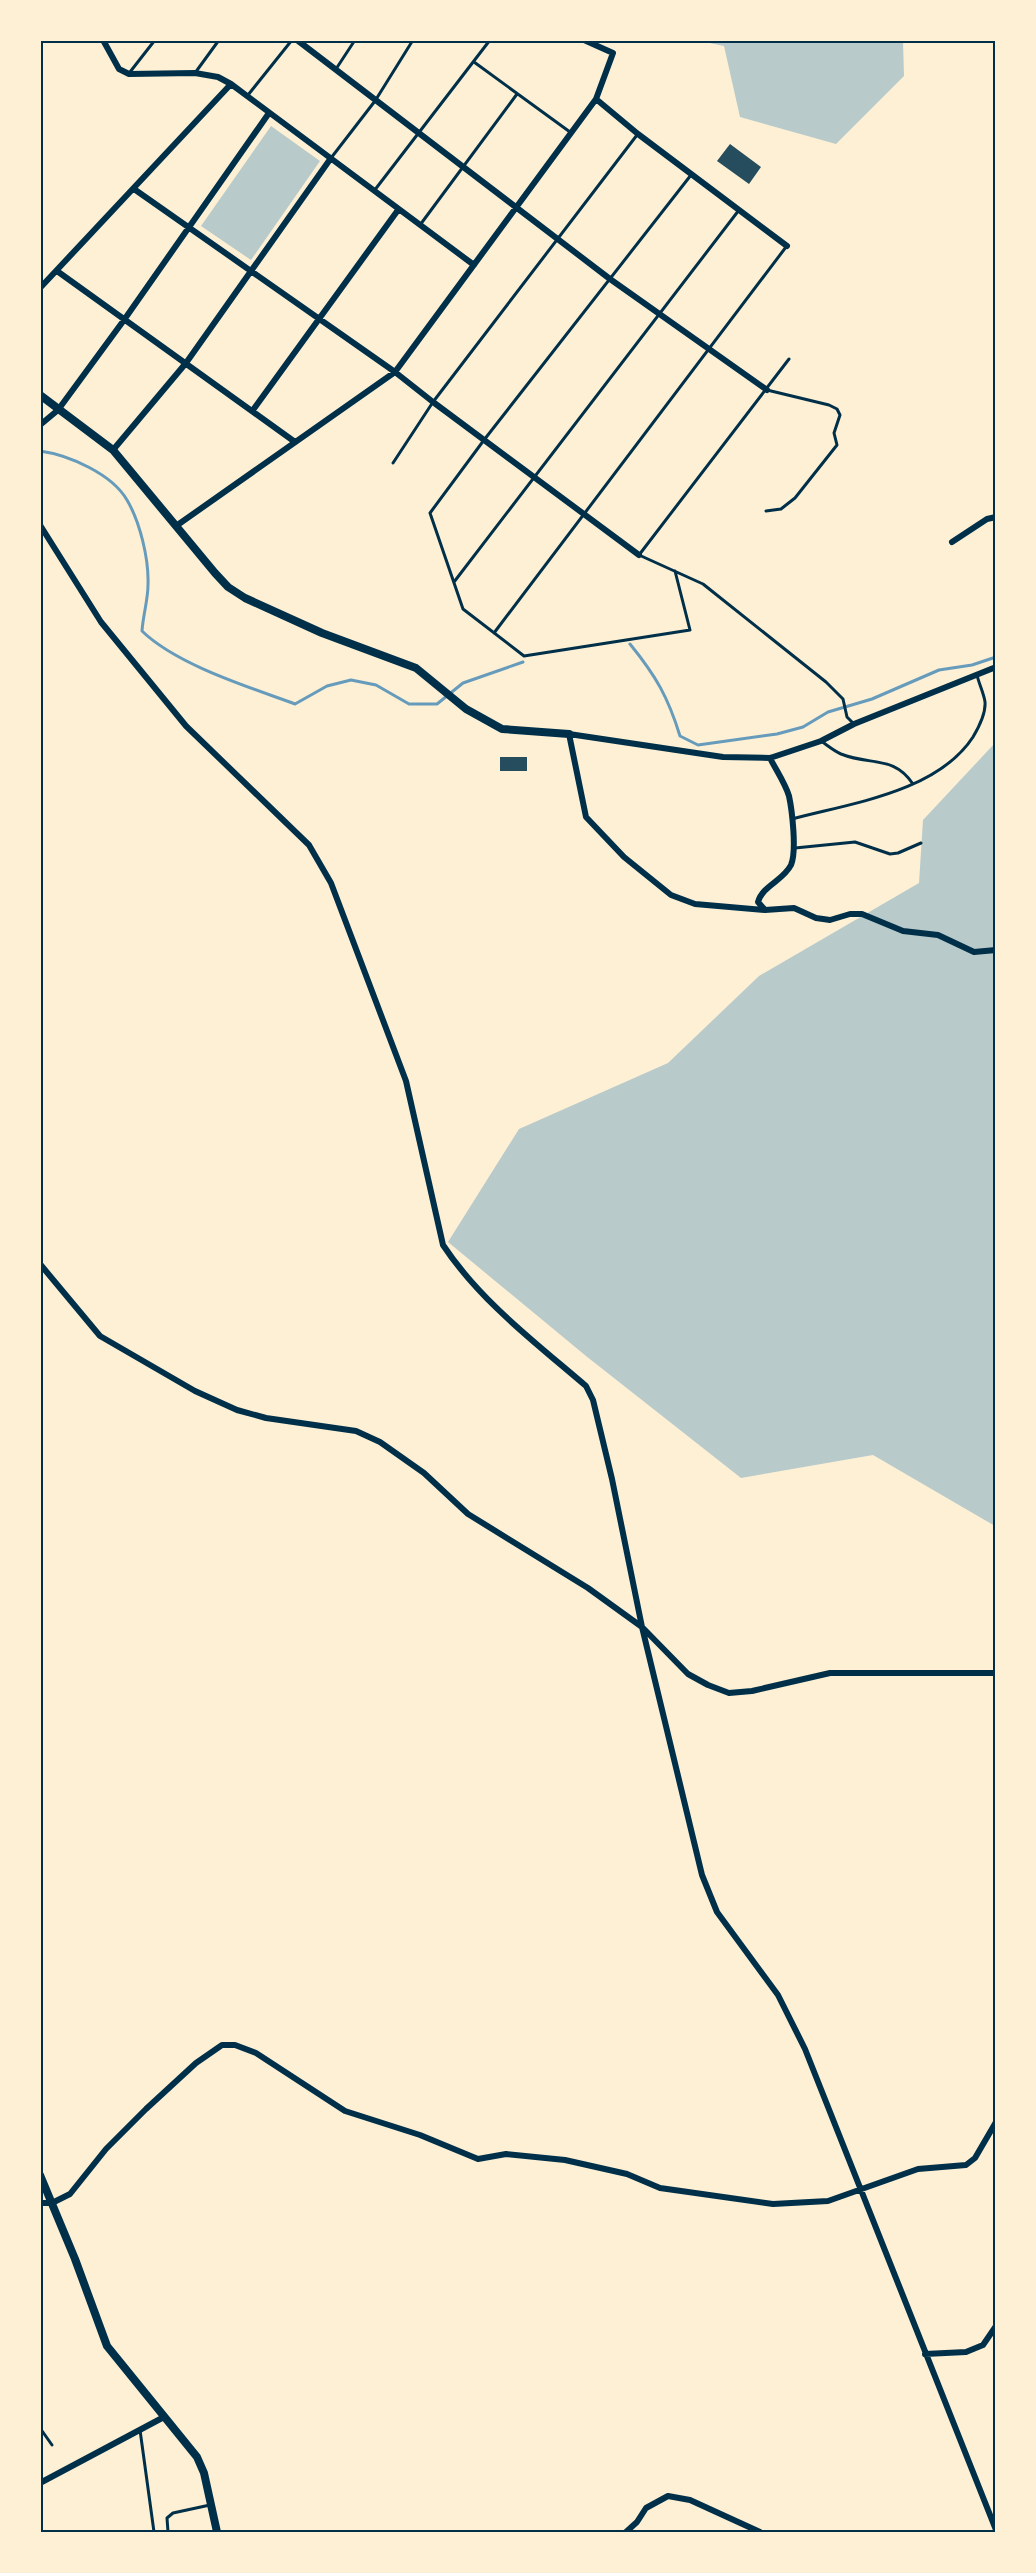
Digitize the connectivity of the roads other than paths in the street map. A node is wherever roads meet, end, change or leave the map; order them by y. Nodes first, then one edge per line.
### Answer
1 (103, 40) edge
2 (155, 40) edge
3 (219, 40) edge
4 (292, 40) edge
5 (297, 40) edge
6 (354, 40) edge
7 (413, 40) edge
8 (490, 40) edge
9 (584, 40) edge
10 (474, 62) junction
11 (335, 70) junction
12 (195, 73) junction
13 (129, 74) junction
14 (231, 84) junction
15 (517, 94) junction
16 (247, 96) junction
17 (596, 99) junction
18 (375, 100) junction
19 (269, 113) junction
20 (571, 133) junction
21 (419, 134) junction
22 (638, 134) junction
23 (331, 158) junction
24 (464, 167) junction
25 (691, 174) junction
26 (134, 189) junction
27 (374, 192) junction
28 (516, 207) junction
29 (398, 210) junction
30 (739, 210) junction
31 (419, 226) junction
32 (190, 228) junction
33 (559, 240) junction
34 (787, 246) joint
35 (474, 265) junction
36 (57, 271) junction
37 (252, 272) junction
38 (610, 279) junction
39 (40, 288) edge
40 (659, 314) junction
41 (319, 318) junction
42 (124, 320) junction
43 (710, 349) junction
44 (789, 359) dead end
45 (186, 363) junction
46 (395, 372) junction
47 (767, 390) junction
48 (40, 394) edge
49 (433, 402) junction
50 (58, 410) junction
51 (253, 410) junction
52 (40, 425) edge
53 (484, 440) junction
54 (295, 442) junction
55 (113, 450) junction
56 (393, 463) dead end
57 (533, 477) junction
58 (766, 511) dead end
59 (583, 513) junction
60 (996, 517) edge
61 (40, 525) edge
62 (176, 526) junction
63 (952, 542) dead end
64 (639, 555) junction
65 (675, 571) junction
66 (454, 582) junction
67 (494, 633) junction
68 (996, 667) edge
69 (977, 674) junction
70 (854, 724) junction
71 (569, 734) junction
72 (821, 741) junction
73 (770, 758) junction
74 (913, 784) junction
75 (791, 819) junction
76 (921, 843) dead end
77 (794, 848) junction
78 (765, 910) junction
79 (996, 950) edge
80 (40, 1264) edge
81 (642, 1627) junction
82 (996, 1673) edge
83 (996, 2122) edge
84 (40, 2175) edge
85 (859, 2191) junction
86 (40, 2203) edge
87 (52, 2203) junction
88 (996, 2326) edge
89 (926, 2354) junction
90 (164, 2417) junction
91 (139, 2429) junction
92 (41, 2431) edge
93 (52, 2445) dead end
94 (40, 2483) edge
95 (211, 2505) junction
96 (996, 2530) edge
97 (154, 2532) edge
98 (168, 2532) edge
99 (217, 2532) edge
100 (626, 2532) edge
101 (760, 2532) edge

1 - 13 street
2 - 13 lane
3 - 12 lane
4 - 16 lane
5 - 11 street
6 - 11 lane
7 - 18 lane
8 - 10 lane
9 - 17 street
10 - 15 lane
10 - 21 lane
11 - 18 street
12 - 13 street
12 - 14 street
14 - 16 street
14 - 26 street
15 - 20 lane
15 - 24 lane
16 - 19 street
17 - 20 street
17 - 22 street
18 - 21 street
18 - 23 lane
19 - 23 street
19 - 32 street
20 - 28 street
21 - 24 street
21 - 27 lane
22 - 25 street
22 - 33 lane
23 - 27 street
23 - 37 street
24 - 28 street
24 - 31 lane
25 - 30 street
25 - 38 lane
26 - 32 street
26 - 36 street
27 - 29 street
28 - 33 street
28 - 35 street
29 - 31 street
29 - 41 street
30 - 34 street
30 - 40 lane
31 - 35 street
32 - 37 street
32 - 42 street
33 - 38 street
33 - 49 lane
34 - 43 lane
35 - 46 street
36 - 39 street
36 - 42 street
37 - 41 street
37 - 45 street
38 - 40 street
38 - 53 lane
40 - 43 street
40 - 57 lane
41 - 46 street
41 - 51 street
42 - 45 street
42 - 50 street
43 - 47 street
43 - 59 lane
44 - 47 lane
45 - 51 street
45 - 55 street
46 - 49 street
46 - 54 street
47 - 58 lane
47 - 64 lane
48 - 50 street
49 - 53 street
49 - 56 lane
50 - 52 street
50 - 55 street
51 - 54 street
53 - 57 street
53 - 66 lane
54 - 62 street
55 - 62 street
57 - 59 street
57 - 66 lane
59 - 64 street
59 - 67 lane
60 - 63 street
61 - 81 street
62 - 71 street
64 - 65 lane
65 - 67 lane
65 - 70 lane
66 - 67 lane
68 - 69 street
69 - 70 street
69 - 74 lane
70 - 72 street
71 - 73 street
71 - 78 street
72 - 73 street
72 - 74 lane
73 - 75 street
74 - 75 lane
75 - 77 street
76 - 77 lane
77 - 78 street
78 - 79 street
80 - 81 street
81 - 82 street
81 - 85 street
83 - 85 street
84 - 87 street
85 - 87 street
85 - 89 street
86 - 87 street
87 - 90 street
88 - 89 street
89 - 96 street
90 - 91 street
90 - 95 street
91 - 94 street
91 - 97 lane
92 - 93 lane
95 - 98 lane
95 - 99 street
100 - 101 street

